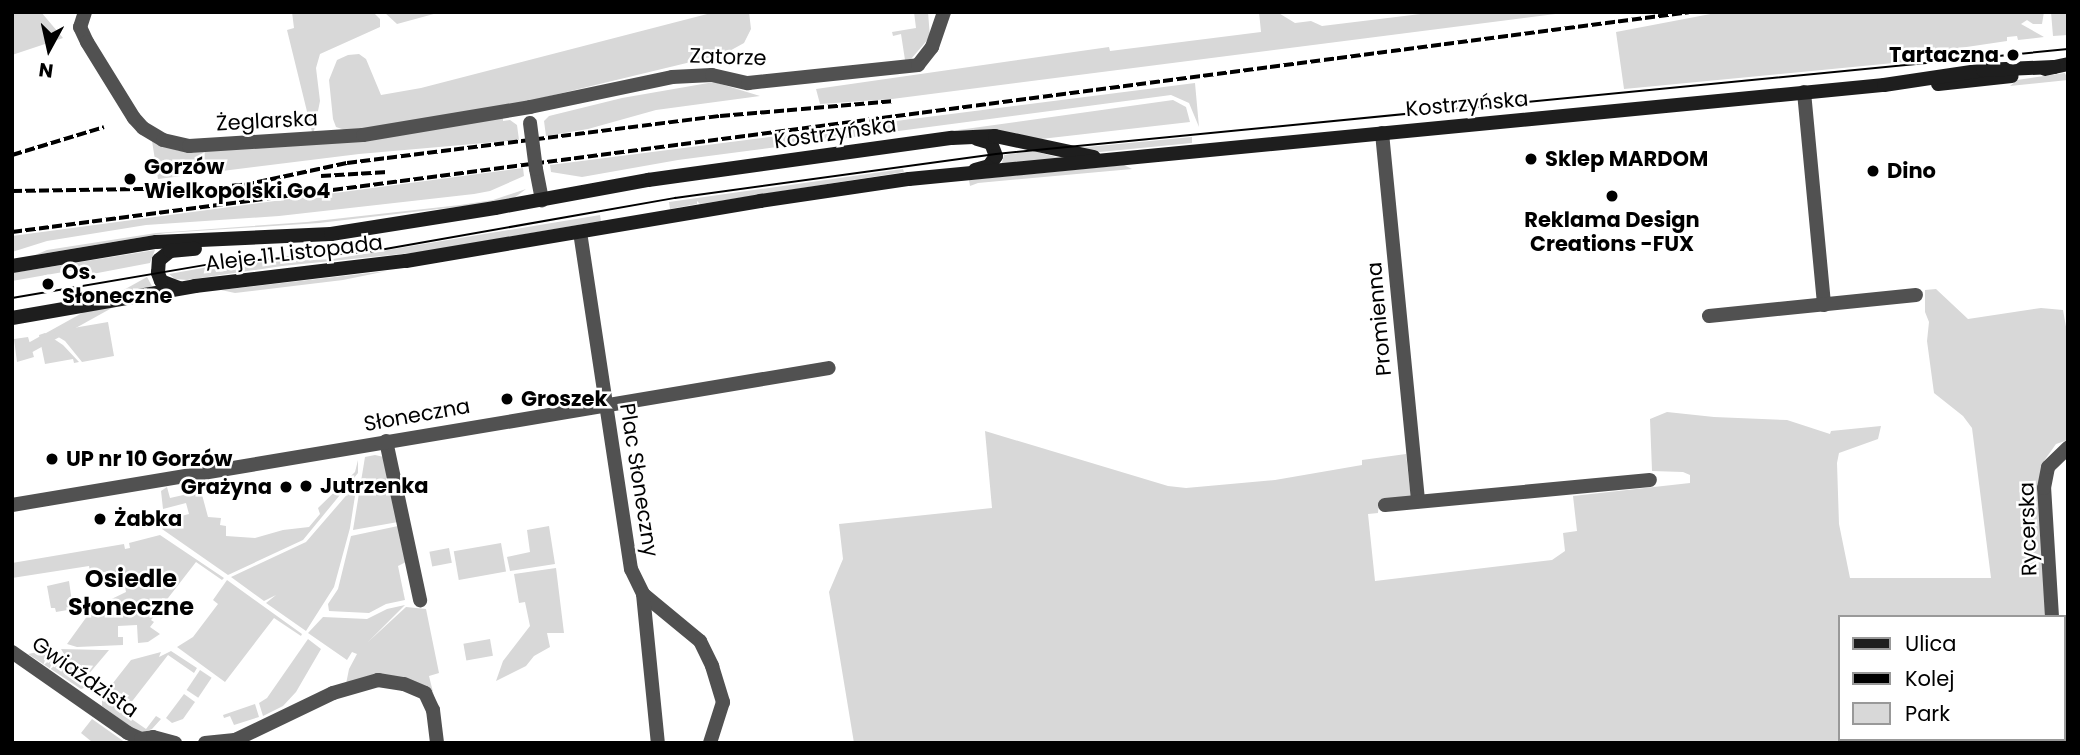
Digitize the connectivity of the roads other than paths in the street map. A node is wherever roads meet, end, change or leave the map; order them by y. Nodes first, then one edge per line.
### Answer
1 (85, 12) edge
2 (944, 12) edge
3 (2061, 66) edge
4 (1804, 92) junction
5 (530, 107) junction
6 (1382, 133) junction
7 (953, 138) junction
8 (1134, 157) junction
9 (949, 174) junction
10 (542, 200) junction
11 (580, 232) junction
12 (293, 237) junction
13 (12, 266) edge
14 (180, 288) junction
15 (1916, 295) dead end
16 (1824, 305) junction
17 (1709, 316) dead end
18 (12, 318) edge
19 (829, 368) dead end
20 (606, 404) junction
21 (386, 442) junction
22 (2068, 448) edge
23 (1650, 480) dead end
24 (1418, 502) junction
25 (12, 505) edge
26 (1385, 505) dead end
27 (643, 594) junction
28 (420, 600) dead end
29 (2052, 615) edge
30 (12, 652) edge
31 (175, 743) edge
32 (205, 743) edge
33 (437, 743) edge
34 (658, 743) edge
35 (710, 743) edge

1 - 5 street, Żeglarska
2 - 5 street, Zatorze
3 - 4 main road, Kostrzyńska
4 - 6 main road, Kostrzyńska
4 - 16 street
5 - 10 street, bridge
6 - 8 main road, Kostrzyńska
6 - 24 street, Promienna
7 - 8 main road, Kostrzyńska
7 - 9 main road
7 - 10 main road, Kostrzyńska
8 - 9 main road, Kostrzyńska
9 - 11 main road, Kostrzyńska
10 - 12 main road, Aleje 11 Listopada
11 - 14 main road, Aleje 11 Listopada
11 - 20 street, Plac Słoneczny
12 - 13 main road, Aleje 11 Listopada
12 - 14 main road
14 - 18 main road, Aleje 11 Listopada
15 - 16 street
16 - 17 street
19 - 20 street, Słoneczna
20 - 21 street, Słoneczna
20 - 27 street, Plac Słoneczny
21 - 25 street, Słoneczna
21 - 28 street
22 - 29 street, Rycerska
23 - 24 street
24 - 26 street
27 - 34 street
27 - 35 street, Plac Słoneczny
30 - 31 street, Gwiaździsta
32 - 33 street

